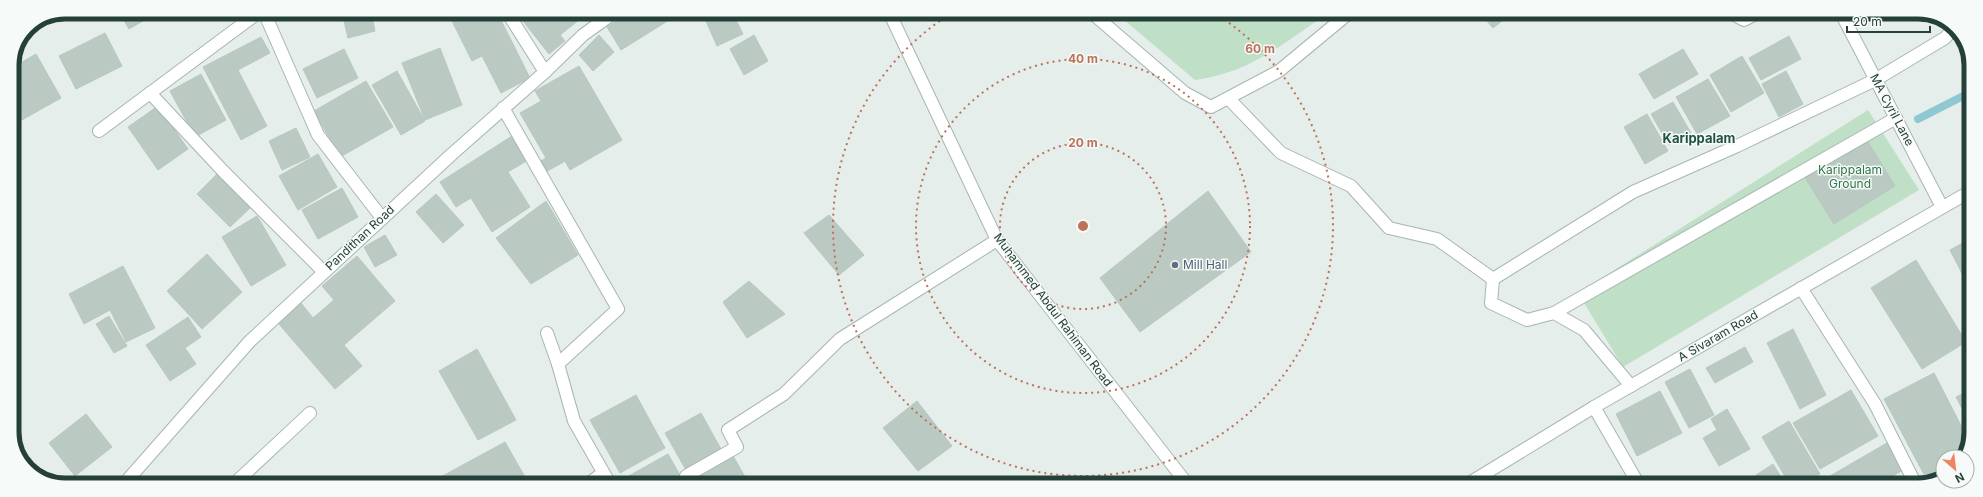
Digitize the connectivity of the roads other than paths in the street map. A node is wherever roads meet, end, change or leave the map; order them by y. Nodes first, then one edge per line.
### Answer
1 (250, 19) edge
2 (267, 19) edge
3 (511, 19) edge
4 (605, 19) edge
5 (892, 19) edge
6 (1099, 19) edge
7 (1342, 19) edge
8 (1844, 19) edge
9 (1950, 32) edge
10 (545, 72) junction
11 (1875, 80) junction
12 (150, 93) junction
13 (1229, 99) junction
14 (503, 108) junction
15 (1896, 118) junction
16 (99, 131) dead end
17 (1964, 195) edge
18 (1942, 208) junction
19 (382, 218) junction
20 (997, 240) junction
21 (324, 272) junction
22 (1493, 279) junction
23 (1801, 288) junction
24 (1554, 313) junction
25 (547, 333) dead end
26 (558, 364) junction
27 (1631, 386) junction
28 (1594, 408) junction
29 (310, 413) dead end
30 (604, 472) junction
31 (129, 478) edge
32 (240, 478) edge
33 (596, 478) edge
34 (607, 478) edge
35 (687, 478) edge
36 (1183, 478) edge
37 (1478, 478) edge
38 (1635, 478) edge
39 (1912, 478) edge

1 - 12 street
2 - 19 street
3 - 10 street
4 - 10 street, Pandithan Road
5 - 20 street, Muhammed Abdul Rahiman Road
6 - 13 street
7 - 13 street
8 - 11 street, MA Cyril Lane
9 - 11 street
10 - 14 street, Pandithan Road
11 - 15 street, MA Cyril Lane
11 - 22 street
12 - 16 street
12 - 21 street
13 - 22 street
14 - 19 street, Pandithan Road
14 - 26 street
15 - 18 street, MA Cyril Lane
15 - 24 street
17 - 18 street, A Sivaram Road
18 - 23 street, A Sivaram Road
19 - 21 street, Pandithan Road
20 - 35 street
20 - 36 street, Muhammed Abdul Rahiman Road
21 - 31 street, Pandithan Road
22 - 24 street
23 - 27 street, A Sivaram Road
23 - 39 street
24 - 27 street
25 - 26 street
26 - 30 street
27 - 28 street, A Sivaram Road
28 - 37 street, A Sivaram Road
28 - 38 street
29 - 32 street
30 - 33 street
30 - 34 street

